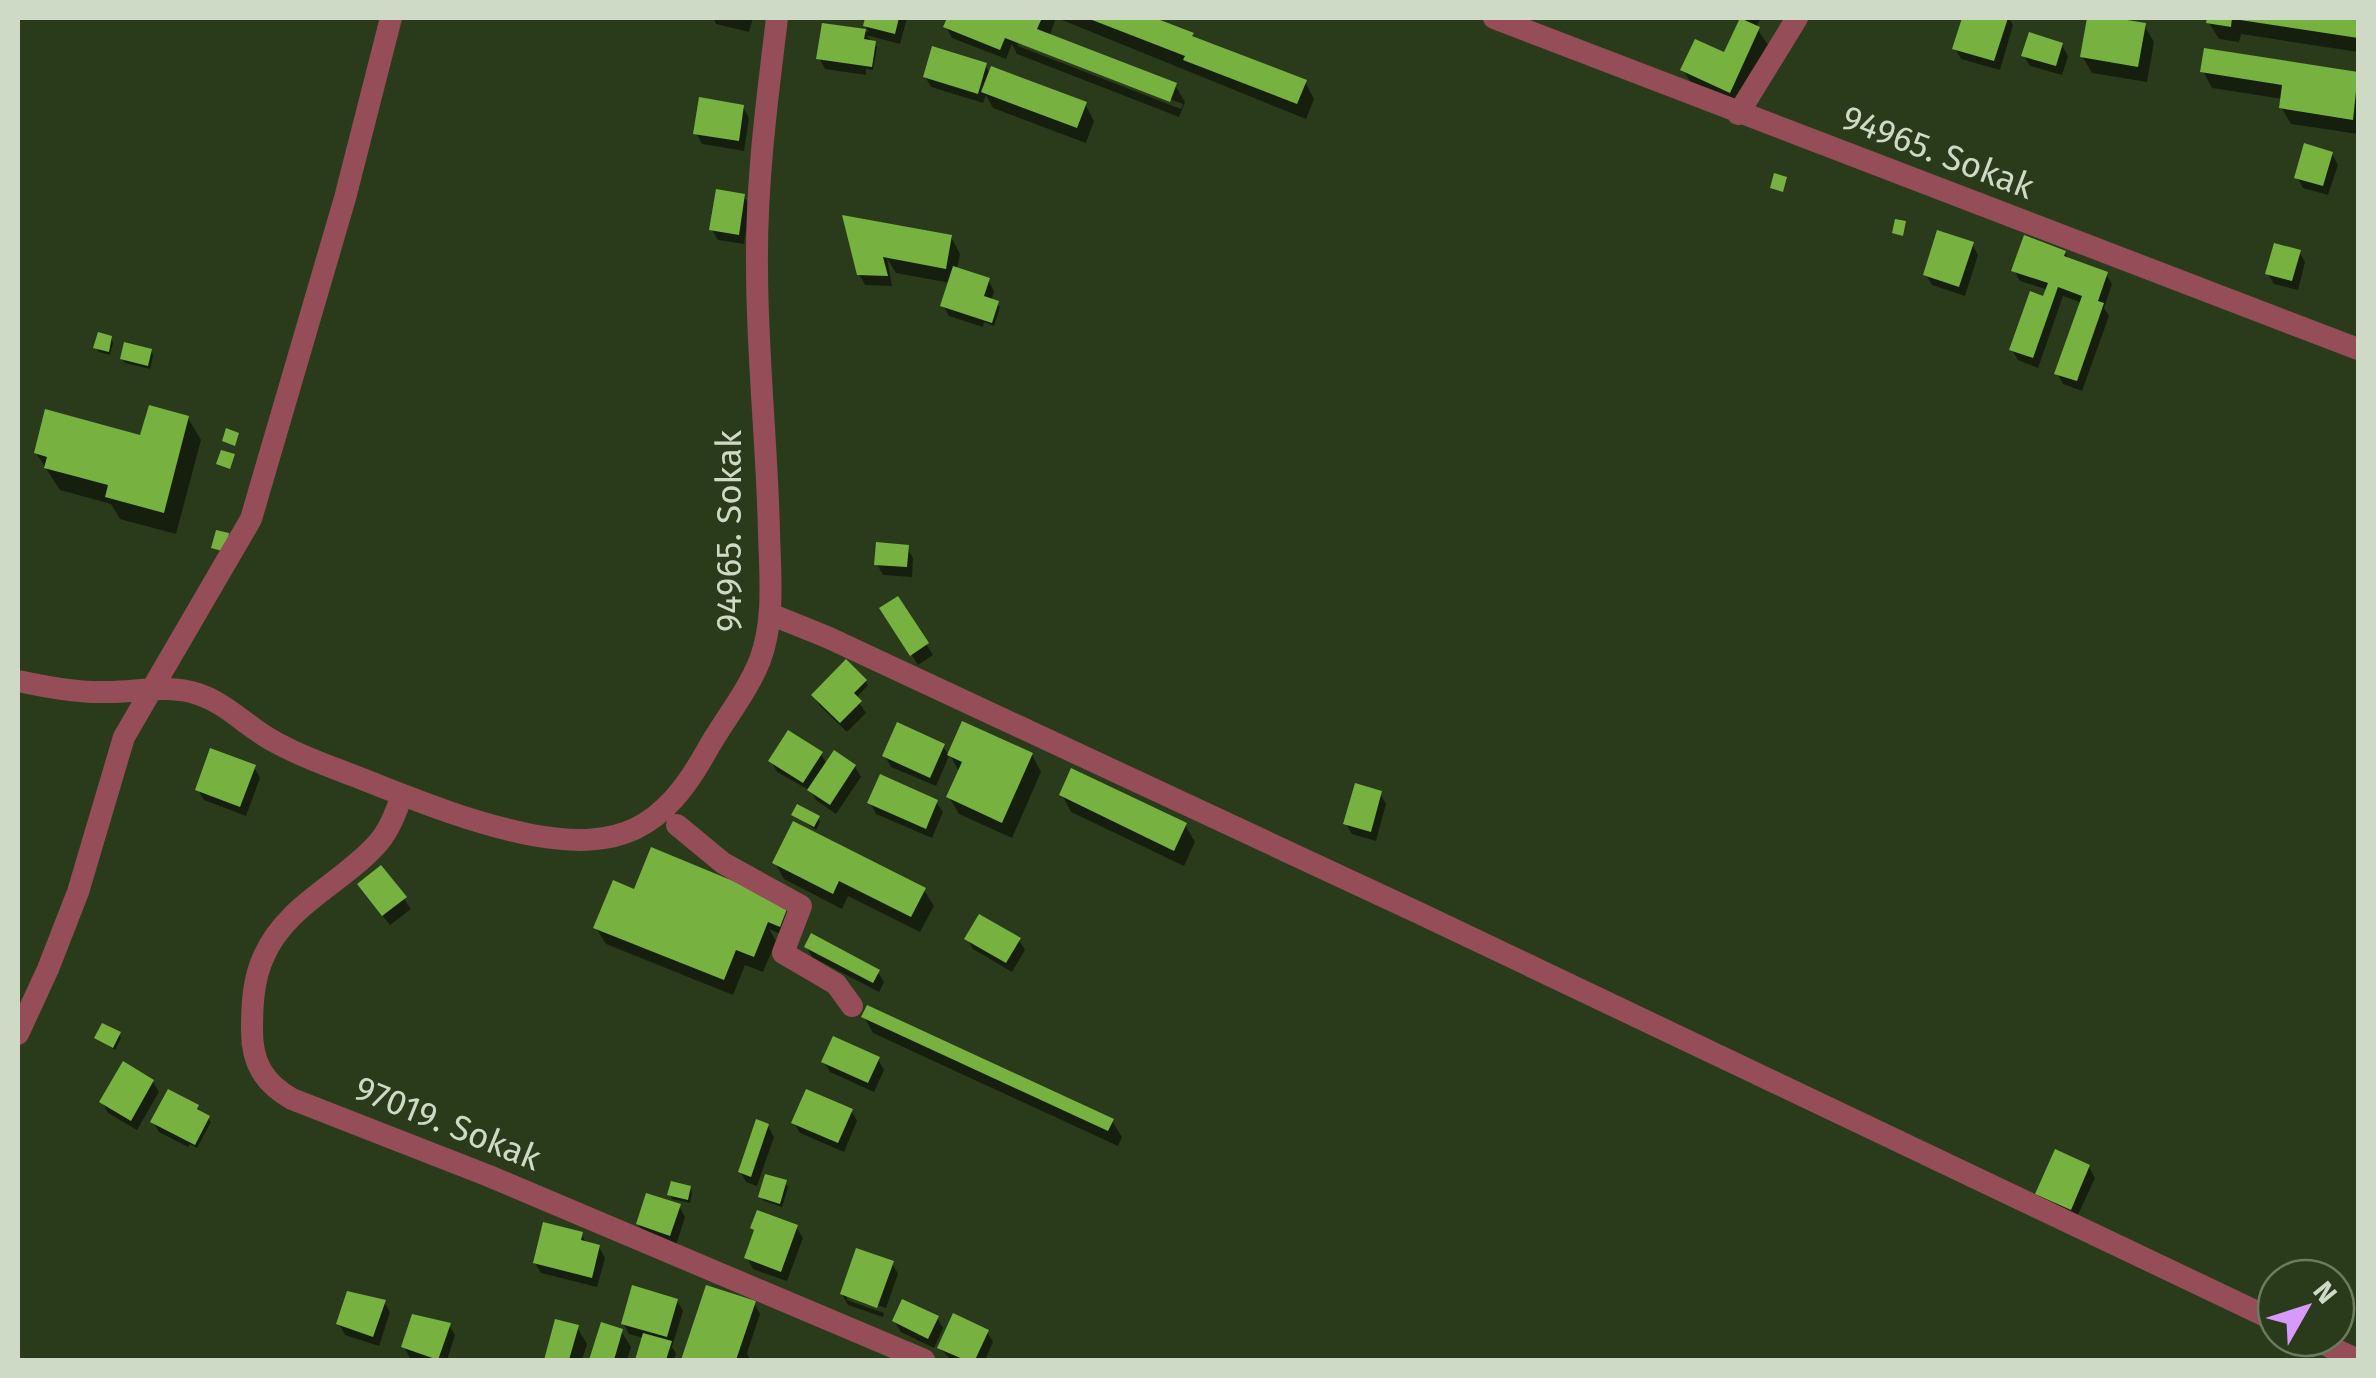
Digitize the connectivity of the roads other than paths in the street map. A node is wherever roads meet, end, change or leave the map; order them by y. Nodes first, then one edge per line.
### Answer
1 (391, 18) edge
2 (777, 18) edge
3 (1494, 18) edge
4 (1797, 18) edge
5 (1738, 114) junction
6 (2358, 349) edge
7 (770, 614) junction
8 (18, 681) edge
9 (154, 688) junction
10 (402, 795) junction
11 (677, 824) dead end
12 (852, 1006) dead end
13 (18, 1034) edge
14 (2256, 1311) edge
15 (924, 1360) edge

1 - 9 street
2 - 7 street, 94965. Sokak
3 - 5 street, 94965. Sokak
4 - 5 street
5 - 6 street, 94965. Sokak
7 - 10 street, 94965. Sokak
7 - 14 street
8 - 9 street, 94965. Sokak
9 - 10 street, 94965. Sokak
9 - 13 street
10 - 15 street, 97019. Sokak
11 - 12 street

